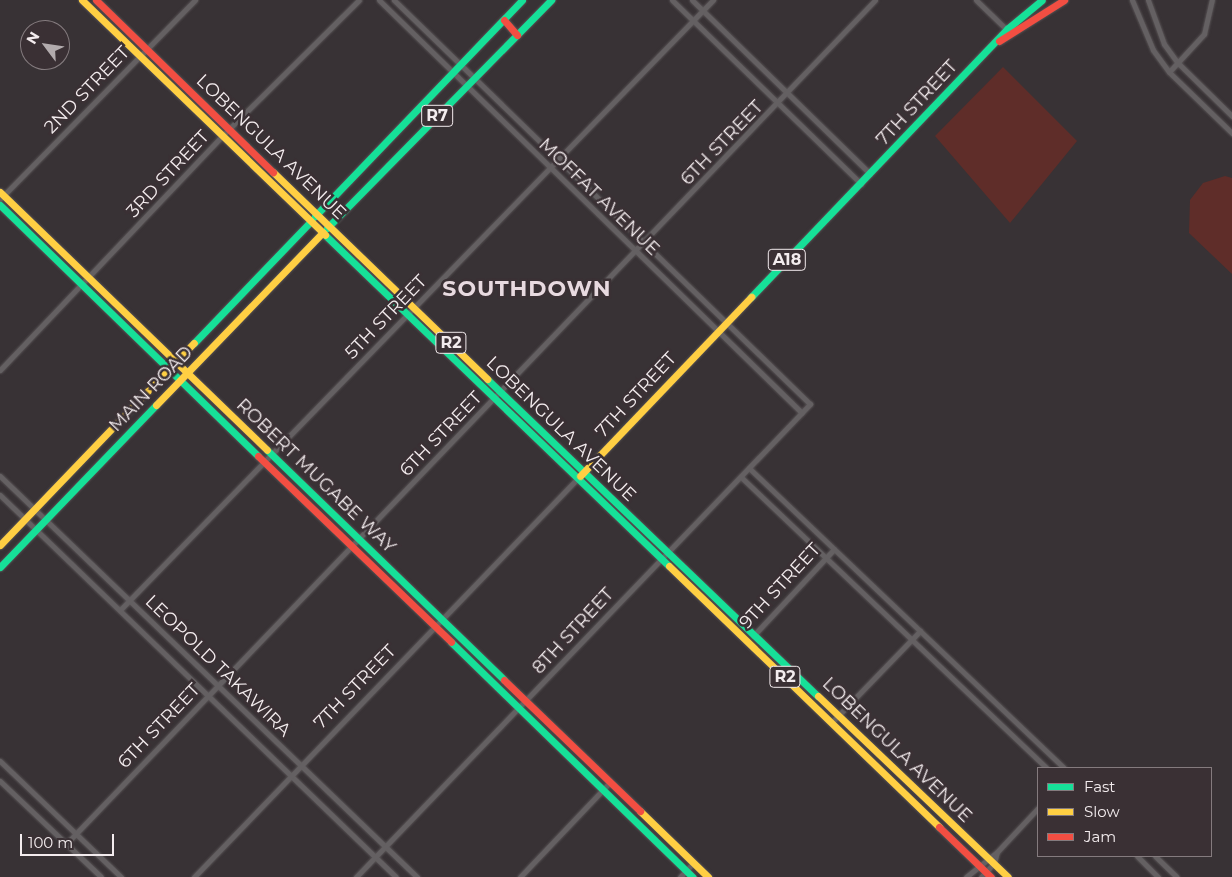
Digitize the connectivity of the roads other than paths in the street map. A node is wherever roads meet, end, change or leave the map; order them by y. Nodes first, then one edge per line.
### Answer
1 (82, 0) edge
2 (96, 0) edge
3 (195, 0) edge
4 (359, 0) edge
5 (379, 0) edge
6 (394, 0) edge
7 (522, 0) edge
8 (551, 0) edge
9 (672, 0) edge
10 (692, 0) edge
11 (713, 0) edge
12 (875, 0) edge
13 (976, 0) edge
14 (1042, 0) edge
15 (1064, 0) edge
16 (1132, 0) edge
17 (1148, 0) edge
18 (1212, 0) edge
19 (703, 11) junction
20 (504, 20) junction
21 (693, 21) junction
22 (1009, 32) junction
23 (517, 35) junction
24 (146, 48) junction
25 (140, 55) junction
26 (1178, 62) junction
27 (461, 65) junction
28 (1169, 72) junction
29 (452, 73) junction
30 (474, 78) junction
31 (466, 87) junction
32 (787, 94) junction
33 (778, 103) junction
34 (1232, 116) edge
35 (408, 120) junction
36 (230, 128) junction
37 (421, 133) junction
38 (224, 134) junction
39 (1232, 134) edge
40 (558, 158) junction
41 (369, 160) junction
42 (548, 167) junction
43 (381, 173) junction
44 (870, 174) junction
45 (861, 184) junction
46 (1, 195) edge
47 (0, 205) edge
48 (319, 213) junction
49 (312, 220) junction
50 (330, 224) junction
51 (323, 232) junction
52 (646, 242) junction
53 (636, 252) junction
54 (90, 276) junction
55 (83, 284) junction
56 (414, 308) junction
57 (408, 314) junction
58 (726, 322) junction
59 (717, 331) junction
60 (176, 360) junction
61 (169, 368) junction
62 (0, 370) edge
63 (188, 372) junction
64 (181, 379) junction
65 (498, 394) junction
66 (810, 404) joint
67 (802, 413) junction
68 (271, 455) junction
69 (265, 461) junction
70 (750, 468) junction
71 (581, 475) junction
72 (0, 476) edge
73 (741, 477) junction
74 (0, 495) edge
75 (34, 509) junction
76 (24, 519) junction
77 (46, 520) junction
78 (36, 530) junction
79 (359, 538) junction
80 (0, 545) edge
81 (353, 545) junction
82 (834, 549) junction
83 (664, 554) junction
84 (826, 556) junction
85 (0, 567) edge
86 (876, 589) junction
87 (869, 597) junction
88 (130, 601) junction
89 (120, 610) junction
90 (443, 618) junction
91 (436, 626) junction
92 (920, 631) junction
93 (753, 635) junction
94 (913, 639) junction
95 (747, 641) junction
96 (217, 685) junction
97 (208, 694) junction
98 (526, 701) junction
99 (999, 706) junction
100 (520, 707) junction
101 (839, 715) junction
102 (991, 715) junction
103 (832, 722) junction
104 (0, 761) edge
105 (301, 765) junction
106 (1046, 767) edge
107 (1063, 767) edge
108 (290, 776) junction
109 (0, 781) edge
110 (610, 782) junction
111 (603, 790) junction
112 (1037, 809) edge
113 (76, 834) junction
114 (66, 844) junction
115 (384, 847) junction
116 (997, 852) junction
117 (375, 856) junction
118 (987, 857) junction
119 (1138, 857) edge
120 (1156, 857) edge
121 (693, 863) junction
122 (994, 863) junction
123 (978, 864) junction
124 (686, 871) junction
125 (986, 875) edge
126 (101, 877) edge
127 (121, 877) edge
128 (194, 877) edge
129 (356, 877) edge
130 (396, 877) edge
131 (417, 877) edge
132 (520, 877) edge
133 (680, 877) edge
134 (693, 877) edge
135 (708, 877) edge
136 (966, 877) edge
137 (1008, 877) edge
138 (1158, 877) edge
139 (1177, 877) edge

1 - 25 main road, LOBENGULA AVENUE / R2
2 - 24 main road, LOBENGULA AVENUE / R2
3 - 24 street, 2ND STREET
4 - 36 street, 3RD STREET
5 - 29 street, MOFFAT AVENUE
6 - 27 street, MOFFAT AVENUE
7 - 20 main road, R7
8 - 23 main road, R7
9 - 21 street
10 - 19 street
11 - 19 street, 5TH STREET
12 - 32 street, 6TH STREET
13 - 22 street
14 - 22 main road, 7TH STREET / A18
15 - 22 main road, 7TH STREET / A18
16 - 28 street
17 - 26 street
18 - 26 street
19 - 21 street, 5TH STREET
19 - 32 street
20 - 23 main road
20 - 27 main road, R7
21 - 33 street
21 - 40 street, 5TH STREET
22 - 44 main road, 7TH STREET / A18
23 - 30 main road, R7
24 - 25 street, 2ND STREET
24 - 36 main road, LOBENGULA AVENUE / R2
25 - 38 main road, LOBENGULA AVENUE / R2
25 - 46 street, 2ND STREET
26 - 28 street
26 - 34 street
27 - 29 main road, R7
27 - 30 street, MOFFAT AVENUE
28 - 39 street
29 - 31 street, MOFFAT AVENUE
29 - 35 main road, R7
30 - 31 main road, R7
30 - 40 street, MOFFAT AVENUE
31 - 37 main road, R7
31 - 42 street, MOFFAT AVENUE
32 - 33 street, 6TH STREET
32 - 44 street
33 - 45 street
33 - 52 street, 6TH STREET
35 - 37 main road
35 - 41 main road, R7
36 - 38 street, 3RD STREET
36 - 48 main road, LOBENGULA AVENUE / R2
37 - 43 main road, R7
38 - 49 main road, LOBENGULA AVENUE / R2
38 - 54 street, 3RD STREET
40 - 42 street, 5TH STREET
40 - 52 street, MOFFAT AVENUE
41 - 43 main road
41 - 48 main road, R7
42 - 53 street, MOFFAT AVENUE
42 - 56 street, 5TH STREET
43 - 50 main road, R7
44 - 45 main road, 7TH STREET / A18
45 - 58 main road, 7TH STREET / A18
46 - 54 main road, ROBERT MUGABE WAY
47 - 55 main road, ROBERT MUGABE WAY
48 - 49 main road, R7
48 - 50 main road, LOBENGULA AVENUE / R2
49 - 51 main road, LOBENGULA AVENUE / R2
49 - 60 main road, MAIN ROAD
50 - 51 main road, R7
50 - 56 main road, LOBENGULA AVENUE / R2
51 - 57 main road, LOBENGULA AVENUE / R2
51 - 63 main road, MAIN ROAD
52 - 53 street, 6TH STREET
52 - 58 street, MOFFAT AVENUE
53 - 59 street, MOFFAT AVENUE
53 - 65 street, 6TH STREET
54 - 55 street, 3RD STREET
54 - 60 main road, ROBERT MUGABE WAY
55 - 61 main road, ROBERT MUGABE WAY
55 - 62 street, 3RD STREET
56 - 57 street, 5TH STREET
56 - 65 main road, LOBENGULA AVENUE / R2
57 - 65 main road, LOBENGULA AVENUE / R2
57 - 68 street, 5TH STREET
58 - 59 main road, 7TH STREET / A18
58 - 66 street, MOFFAT AVENUE
59 - 67 street, MOFFAT AVENUE
59 - 71 main road, 7TH STREET / A18
60 - 61 main road, MAIN ROAD
60 - 63 main road, ROBERT MUGABE WAY
61 - 64 main road, ROBERT MUGABE WAY
61 - 75 main road, MAIN ROAD
63 - 64 main road, MAIN ROAD
63 - 68 main road, ROBERT MUGABE WAY
64 - 69 main road, ROBERT MUGABE WAY
64 - 77 main road, MAIN ROAD
65 - 71 main road, LOBENGULA AVENUE / R2
65 - 79 street, 6TH STREET
66 - 67 street, 8TH STREET
67 - 70 street, 8TH STREET
68 - 69 street, 5TH STREET
68 - 79 main road, ROBERT MUGABE WAY
69 - 81 main road, ROBERT MUGABE WAY
69 - 88 street, 5TH STREET
70 - 73 street, 8TH STREET
70 - 82 street
71 - 83 main road, LOBENGULA AVENUE / R2
71 - 90 street, 7TH STREET
72 - 75 street, LEOPOLD TAKAWIRA
73 - 83 street, 8TH STREET
73 - 84 street
74 - 76 street, LEOPOLD TAKAWIRA
75 - 76 main road, MAIN ROAD
75 - 77 street, LEOPOLD TAKAWIRA
76 - 78 street, LEOPOLD TAKAWIRA
76 - 80 main road, MAIN ROAD
77 - 78 main road, MAIN ROAD
77 - 88 street, LEOPOLD TAKAWIRA
78 - 85 main road, MAIN ROAD
78 - 89 street, LEOPOLD TAKAWIRA
79 - 81 street, 6TH STREET
79 - 90 main road, ROBERT MUGABE WAY
81 - 91 main road, ROBERT MUGABE WAY
81 - 96 street, 6TH STREET
82 - 84 street, 9TH STREET
82 - 86 street
83 - 93 main road, LOBENGULA AVENUE / R2
83 - 95 main road, LOBENGULA AVENUE / R2
83 - 98 street, 8TH STREET
84 - 87 street
84 - 93 street, 9TH STREET
86 - 87 street
86 - 92 street
87 - 94 street
88 - 89 street, 5TH STREET
88 - 96 street, LEOPOLD TAKAWIRA
89 - 97 street, LEOPOLD TAKAWIRA
90 - 91 street, 7TH STREET
90 - 98 main road, ROBERT MUGABE WAY
91 - 100 main road, ROBERT MUGABE WAY
91 - 105 street, 7TH STREET
92 - 94 street
92 - 99 street
93 - 95 street, 9TH STREET
93 - 101 main road, LOBENGULA AVENUE / R2
94 - 101 street
94 - 102 street
95 - 103 main road, LOBENGULA AVENUE / R2
96 - 97 street, 6TH STREET
96 - 105 street, LEOPOLD TAKAWIRA
97 - 108 street, LEOPOLD TAKAWIRA
97 - 113 street, 6TH STREET
98 - 100 street, 8TH STREET
98 - 110 main road, ROBERT MUGABE WAY
99 - 102 street
99 - 107 street
100 - 111 main road, ROBERT MUGABE WAY
100 - 115 street, 8TH STREET
101 - 103 street
101 - 118 main road, LOBENGULA AVENUE / R2
102 - 106 street
103 - 123 main road, LOBENGULA AVENUE / R2
104 - 113 street
105 - 108 street, 7TH STREET
105 - 115 street, LEOPOLD TAKAWIRA
108 - 117 street, LEOPOLD TAKAWIRA
108 - 128 street, 7TH STREET
109 - 114 street
110 - 111 street
110 - 121 main road, ROBERT MUGABE WAY
111 - 124 main road, ROBERT MUGABE WAY
111 - 132 street
112 - 116 street
113 - 114 street, 6TH STREET
113 - 127 street
114 - 126 street
115 - 117 street, 8TH STREET
115 - 131 street, LEOPOLD TAKAWIRA
116 - 118 street
116 - 122 street
117 - 129 street, 8TH STREET
117 - 130 street, LEOPOLD TAKAWIRA
118 - 122 main road, LOBENGULA AVENUE / R2
118 - 123 street
119 - 138 street
120 - 139 street
121 - 124 street
121 - 135 main road, ROBERT MUGABE WAY
122 - 125 street
122 - 137 main road, LOBENGULA AVENUE / R2
123 - 125 main road, LOBENGULA AVENUE / R2
123 - 136 street
124 - 133 street
124 - 134 main road, ROBERT MUGABE WAY

